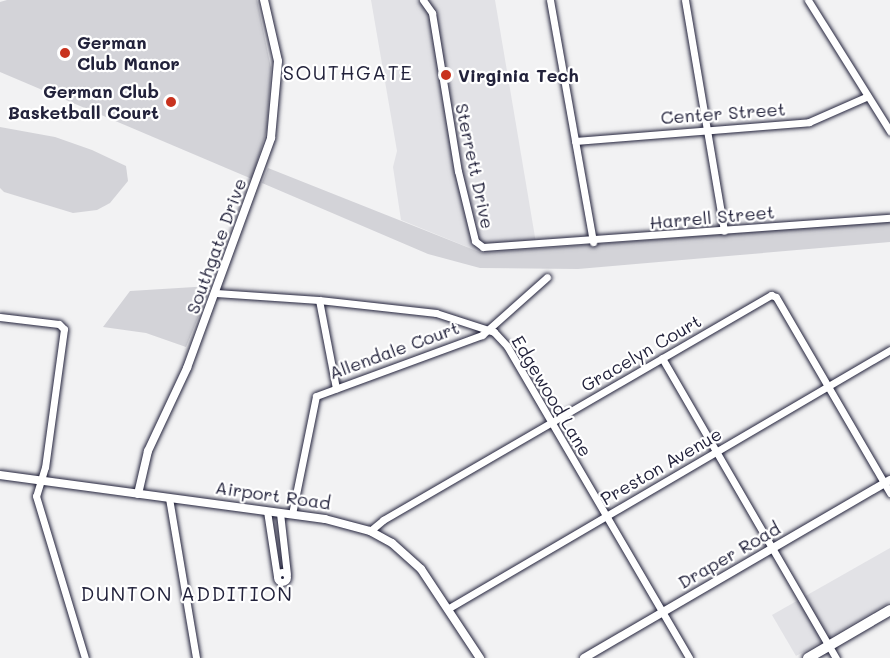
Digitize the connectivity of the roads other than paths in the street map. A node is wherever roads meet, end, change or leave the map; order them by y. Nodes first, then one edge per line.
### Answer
1 (264, 0) edge
2 (423, 0) edge
3 (550, 0) edge
4 (685, 0) edge
5 (808, 0) edge
6 (868, 96) junction
7 (709, 129) junction
8 (890, 131) edge
9 (575, 141) junction
10 (890, 218) edge
11 (724, 231) junction
12 (593, 242) junction
13 (537, 245) joint
14 (547, 277) dead end
15 (216, 293) junction
16 (319, 300) junction
17 (0, 316) edge
18 (490, 330) junction
19 (890, 350) edge
20 (662, 358) junction
21 (827, 386) junction
22 (336, 388) junction
23 (552, 423) junction
24 (717, 450) junction
25 (0, 475) edge
26 (39, 480) junction
27 (887, 482) edge
28 (890, 493) edge
29 (138, 494) junction
30 (169, 498) junction
31 (267, 511) junction
32 (280, 513) junction
33 (292, 514) junction
34 (606, 515) junction
35 (370, 531) junction
36 (774, 548) junction
37 (448, 608) junction
38 (890, 610) edge
39 (662, 612) junction
40 (830, 646) junction
41 (85, 658) edge
42 (196, 658) edge
43 (480, 658) edge
44 (584, 658) edge
45 (689, 658) edge
46 (808, 658) edge
47 (836, 658) edge

1 - 15 street, Southgate Drive
2 - 13 street, Sterrett Drive
3 - 9 street
4 - 7 street
5 - 6 street
6 - 7 street, Center Street
6 - 8 street
7 - 9 street, Center Street
7 - 11 street
9 - 12 street
10 - 11 street, Harrell Street
11 - 12 street, Harrell Street
12 - 13 street, Harrell Street
14 - 18 street, Allendale Court
15 - 16 street, Edgewood Lane
15 - 29 street, Southgate Drive
16 - 18 street, Edgewood Lane
16 - 22 street
17 - 26 street
18 - 22 street, Allendale Court
18 - 23 street, Edgewood Lane
19 - 21 street, Preston Avenue
20 - 21 street, Gracelyn Court
20 - 23 street, Gracelyn Court
20 - 24 street
21 - 24 street, Preston Avenue
21 - 27 street
22 - 33 street, Allendale Court
23 - 34 street, Edgewood Lane
23 - 35 street, Gracelyn Court
24 - 34 street, Preston Avenue
24 - 36 street
25 - 26 street, Airport Road
26 - 29 street, Airport Road
26 - 41 street
27 - 28 street
27 - 36 street, Draper Road
29 - 30 street, Airport Road
30 - 31 street, Airport Road
30 - 42 street
31 - 32 street, Airport Road
31 - 32 street
32 - 33 street, Airport Road
33 - 35 street, Airport Road
34 - 37 street, Preston Avenue
34 - 39 street, Edgewood Lane
35 - 37 street, Airport Road
36 - 39 street, Draper Road
36 - 40 street
37 - 43 street, Airport Road
38 - 40 main road
39 - 44 street, Draper Road
39 - 45 street, Edgewood Lane
40 - 46 main road
40 - 47 street

